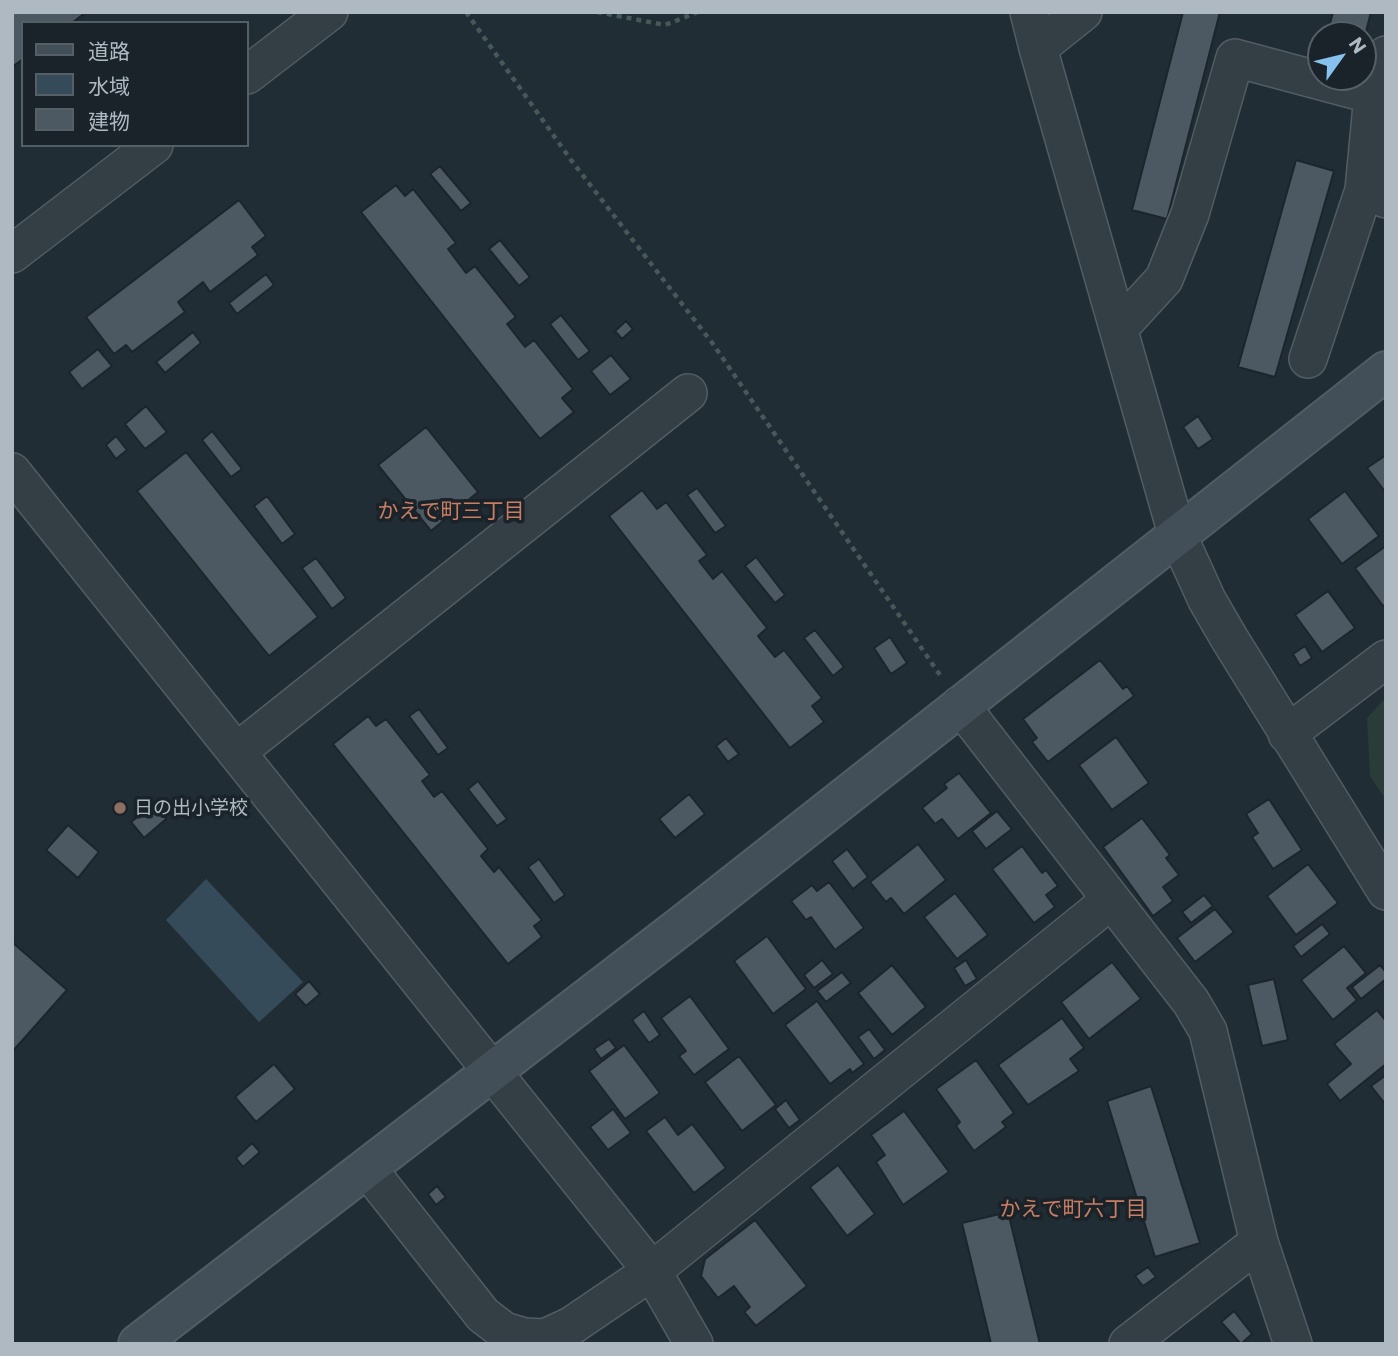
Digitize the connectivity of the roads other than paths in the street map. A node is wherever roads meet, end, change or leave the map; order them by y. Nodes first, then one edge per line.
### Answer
1 (329, 12) edge
2 (1029, 12) edge
3 (1083, 12) edge
4 (1038, 48) junction
5 (1386, 55) edge
6 (248, 74) edge
7 (1373, 95) junction
8 (151, 147) edge
9 (1375, 194) edge
10 (12, 254) edge
11 (1120, 327) junction
12 (1308, 359) dead end
13 (1386, 370) edge
14 (688, 393) dead end
15 (12, 472) edge
16 (1177, 534) junction
17 (1386, 659) edge
18 (960, 705) junction
19 (1287, 734) junction
20 (238, 751) junction
21 (1386, 891) edge
22 (1111, 900) junction
23 (493, 1069) junction
24 (367, 1168) junction
25 (1259, 1242) junction
26 (652, 1271) junction
27 (138, 1344) edge
28 (694, 1344) edge
29 (1128, 1344) edge
30 (1293, 1344) edge

1 - 6 street
2 - 4 street
3 - 4 street
4 - 11 street
5 - 7 street
7 - 9 street
7 - 11 street
8 - 10 street
9 - 12 street
11 - 16 street
13 - 16 street
14 - 20 street
15 - 20 street
16 - 18 street
16 - 19 street
17 - 19 street
18 - 22 street
18 - 23 street
19 - 21 street
20 - 23 street
22 - 25 street
22 - 26 street
23 - 24 street
23 - 26 street
24 - 26 street
24 - 27 street
25 - 29 street
25 - 30 street
26 - 28 street

